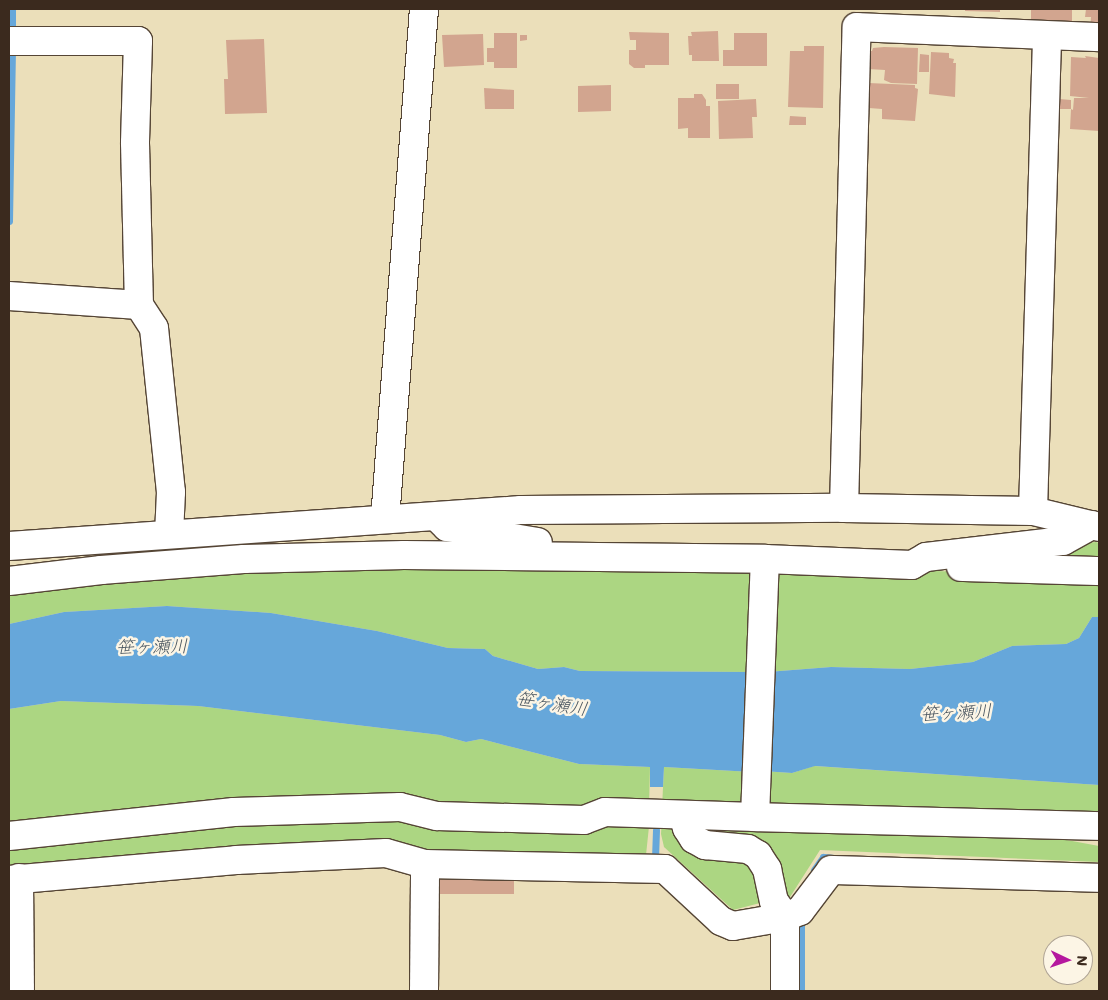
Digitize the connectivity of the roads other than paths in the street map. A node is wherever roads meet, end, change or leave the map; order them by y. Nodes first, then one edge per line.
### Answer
1 (424, 9) edge
2 (1047, 36) junction
3 (1099, 37) edge
4 (9, 41) edge
5 (9, 296) edge
6 (139, 305) junction
7 (844, 508) junction
8 (1034, 511) junction
9 (436, 515) junction
10 (385, 520) junction
11 (1096, 526) edge
12 (169, 534) junction
13 (9, 546) edge
14 (581, 556) junction
15 (765, 562) junction
16 (912, 565) junction
17 (1099, 571) edge
18 (9, 581) edge
19 (755, 814) junction
20 (684, 815) junction
21 (1050, 825) junction
22 (1099, 826) edge
23 (9, 836) edge
24 (1099, 842) edge
25 (425, 864) junction
26 (1099, 878) edge
27 (14, 879) edge
28 (785, 917) junction
29 (20, 991) edge
30 (424, 991) edge
31 (785, 991) edge

1 - 10 street
2 - 3 street
2 - 7 street
2 - 8 street
4 - 6 street
5 - 6 street
6 - 12 street
7 - 8 street
7 - 9 street
8 - 11 street
9 - 10 street
9 - 14 street
10 - 12 street
11 - 16 street
12 - 13 street
14 - 15 street
14 - 18 street
15 - 16 street
15 - 19 street
16 - 17 street
19 - 20 street
19 - 21 street
20 - 23 street
20 - 28 street
21 - 22 street
21 - 24 street
25 - 27 street
25 - 28 street
25 - 30 street
26 - 28 street
27 - 29 street
28 - 31 street

